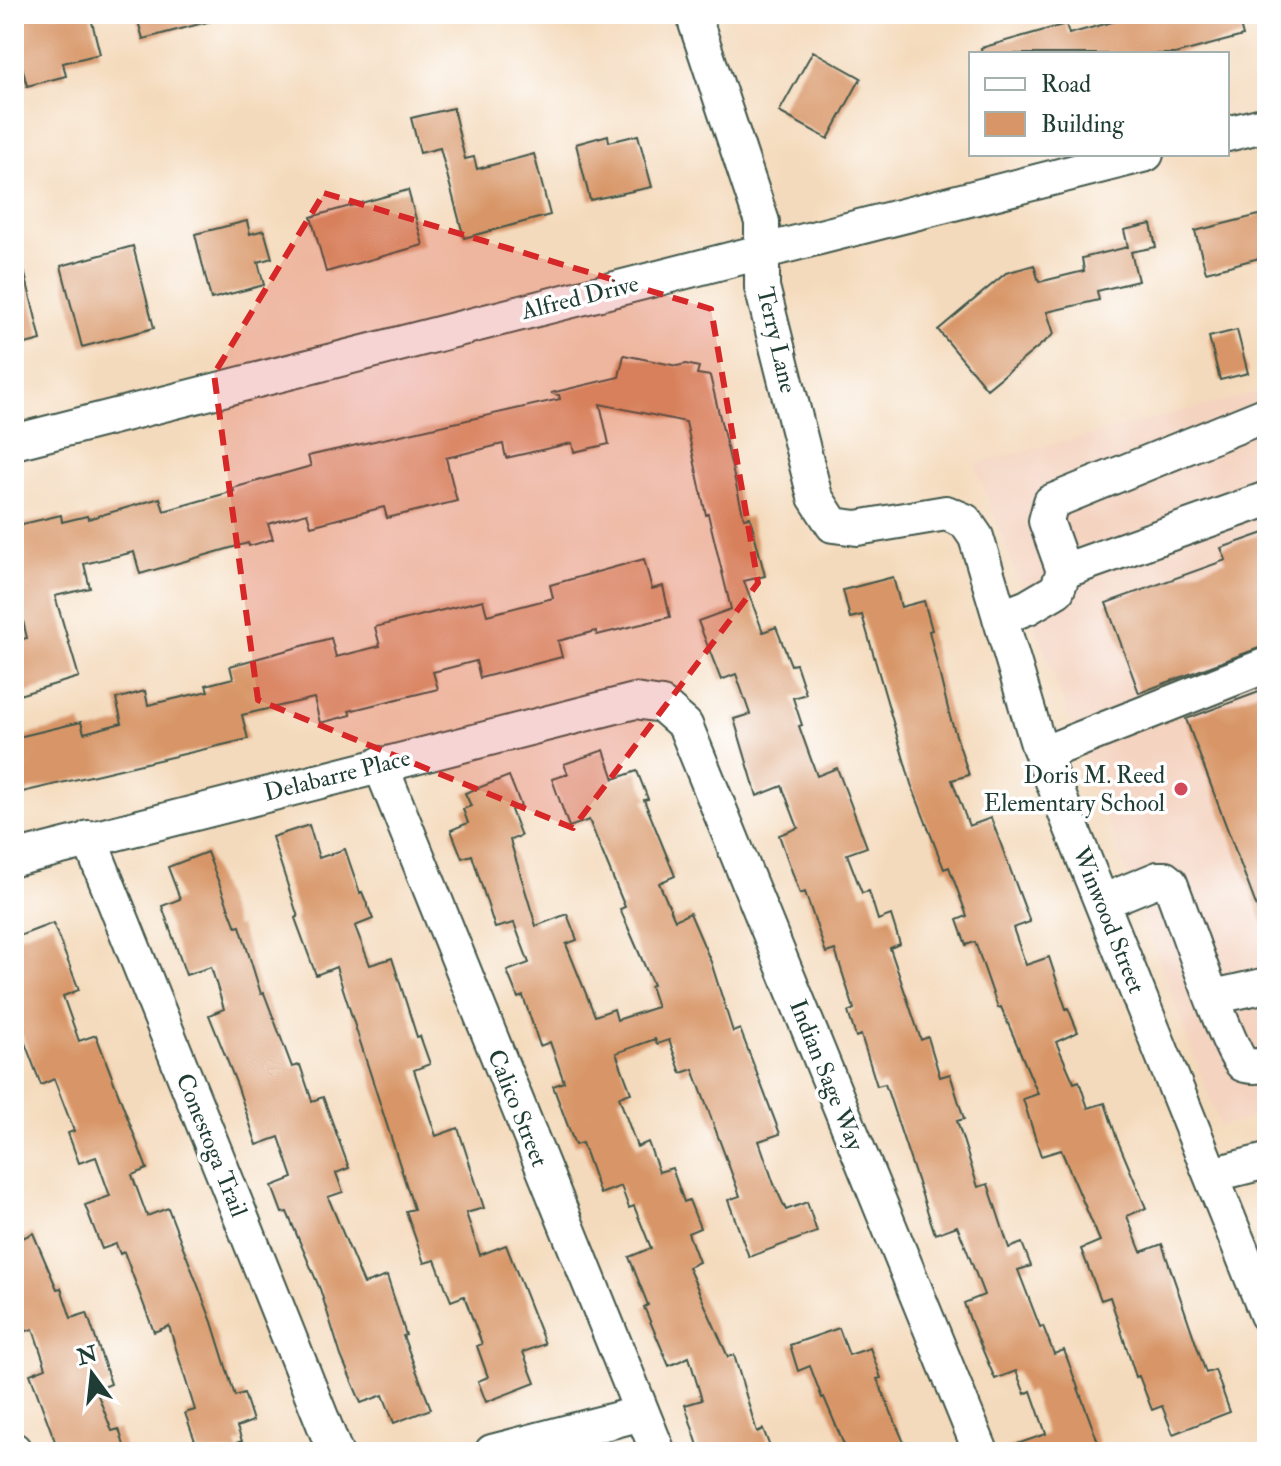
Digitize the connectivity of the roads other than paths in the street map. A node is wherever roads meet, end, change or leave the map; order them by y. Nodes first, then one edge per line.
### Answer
1 (693, 14) edge
2 (1267, 124) edge
3 (1229, 134) edge
4 (1138, 156) edge
5 (762, 251) junction
6 (1267, 414) edge
7 (14, 442) edge
8 (1267, 499) edge
9 (965, 521) joint
10 (1064, 571) junction
11 (1000, 618) junction
12 (1267, 665) edge
13 (662, 705) joint
14 (1042, 754) junction
15 (380, 764) junction
16 (89, 838) junction
17 (14, 859) edge
18 (1102, 902) junction
19 (1267, 985) edge
20 (1213, 997) junction
21 (1267, 1065) edge
22 (1267, 1161) edge
23 (1211, 1175) junction
24 (1267, 1315) edge
25 (642, 1413) junction
26 (335, 1452) edge
27 (492, 1452) edge
28 (658, 1452) edge
29 (981, 1452) edge

1 - 5 street, Terry Lane
2 - 3 street
4 - 5 street, Alfred Drive
5 - 7 street, Alfred Drive
5 - 9 street, Terry Lane
6 - 10 street
8 - 10 street
9 - 11 street, Winwood Street
10 - 11 street
11 - 14 street, Winwood Street
12 - 14 street
13 - 15 street, Delabarre Place
13 - 29 street, Indian Sage Way
14 - 18 street, Winwood Street
15 - 16 street, Delabarre Place
15 - 25 street, Calico Street
16 - 17 street, Delabarre Place
16 - 26 street, Conestoga Trail
18 - 20 street
18 - 23 street, Winwood Street
19 - 20 street
20 - 21 street
22 - 23 street
23 - 24 street, Winwood Street
25 - 27 street
25 - 28 street, Calico Street

